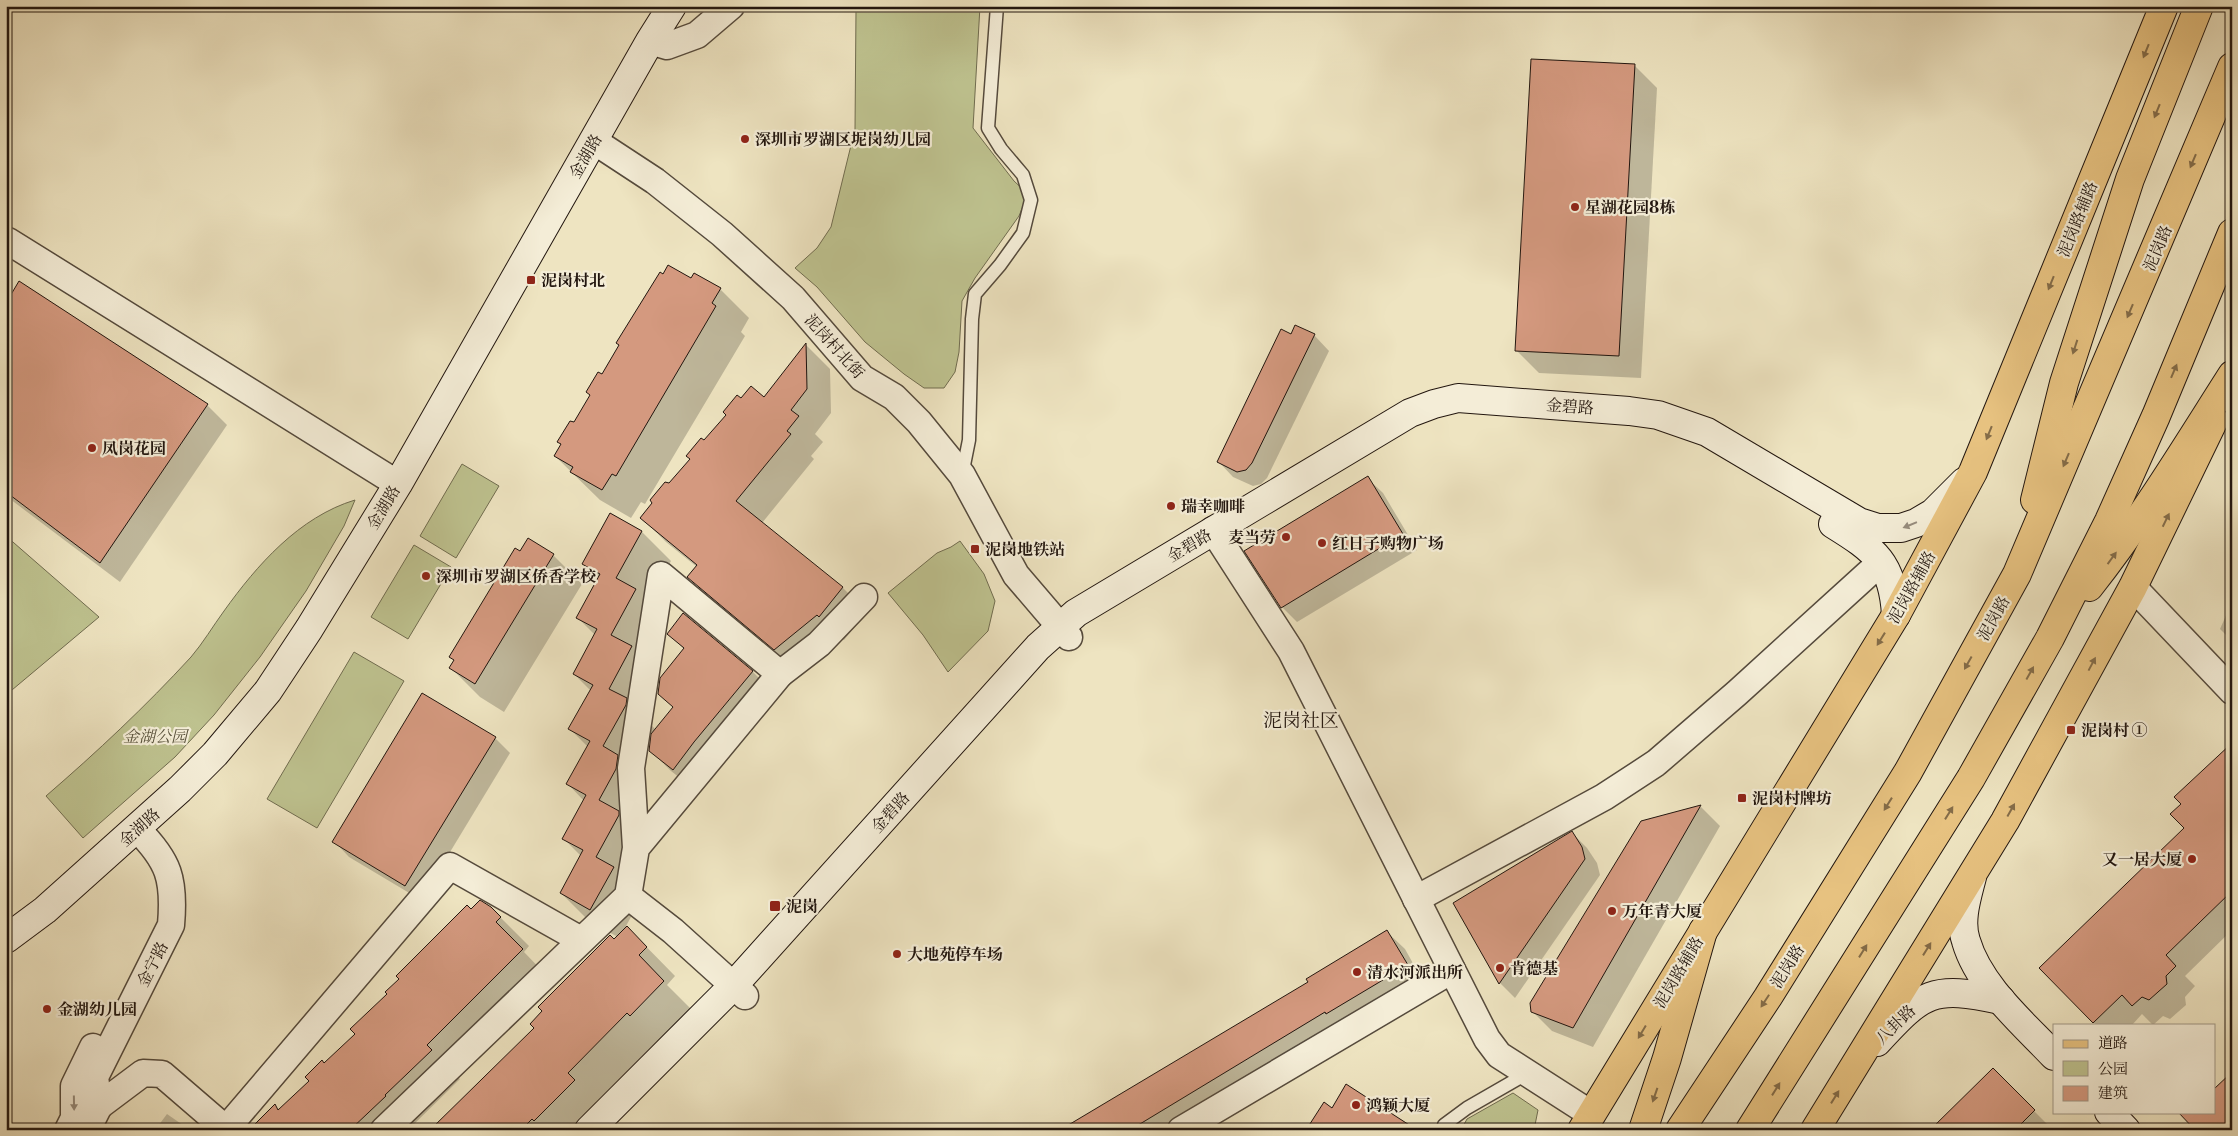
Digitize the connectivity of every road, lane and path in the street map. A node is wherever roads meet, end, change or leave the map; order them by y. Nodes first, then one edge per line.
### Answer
1 (672, 6) edge
2 (731, 6) edge
3 (997, 6) edge
4 (2164, 6) edge
5 (2199, 6) edge
6 (650, 42) junction
7 (2232, 67) edge
8 (594, 141) junction
9 (2232, 233) edge
10 (8, 241) edge
11 (2232, 375) edge
12 (2232, 380) edge
13 (1973, 472) junction
14 (962, 475) junction
15 (398, 484) junction
16 (1217, 536) junction
17 (1870, 572) dead end
18 (2017, 574) junction
19 (2133, 587) junction
20 (864, 597) dead end
21 (1896, 615) junction
22 (1065, 632) junction
23 (2050, 638) junction
24 (780, 674) junction
25 (2232, 691) edge
26 (130, 835) junction
27 (636, 848) junction
28 (1972, 876) junction
29 (628, 896) junction
30 (1416, 899) junction
31 (1703, 931) junction
32 (6, 939) edge
33 (581, 940) junction
34 (1452, 970) junction
35 (739, 991) junction
36 (2001, 1000) junction
37 (2053, 1055) edge
38 (1855, 1065) junction
39 (1526, 1074) junction
40 (99, 1106) junction
41 (2111, 1114) edge
42 (1586, 1122) edge
43 (1444, 1125) dead end
44 (226, 1129) edge
45 (68, 1130) edge
46 (87, 1130) edge
47 (384, 1130) edge
48 (589, 1130) edge
49 (612, 1130) edge
50 (1181, 1130) edge
51 (1643, 1130) edge
52 (1680, 1130) edge
53 (1750, 1130) edge
54 (1815, 1130) edge
55 (2126, 1130) edge

1 - 6 street, 金湖路
2 - 6 street
3 - 14 lane
4 -> 13 main road, 泥岗路辅路
5 -> 18 main road
6 - 8 street, 金湖路
7 -> 18 main road, 泥岗路
8 - 14 street, 泥岗村北街
8 - 15 street, 金湖路
23 -> 9 main road
10 - 15 street
23 -> 11 main road
19 -> 12 main road
13 -> 16 street, 金碧路
13 - 21 main road, 泥岗路辅路
14 - 22 street, 泥岗村北街
15 - 26 street, 金湖路
16 - 21 street, 金碧路
16 - 22 street, 金碧路
16 - 30 street
17 - 30 street
18 -> 52 main road, 泥岗路
19 - 25 street
28 -> 19 main road
20 - 24 street
21 -> 31 main road, 泥岗路辅路
22 - 35 street, 金碧路
53 -> 23 main road
24 - 27 street
24 - 27 street
26 - 32 street, 金湖路
26 - 40 street, 金宁路
26 -> 45 street, 金宁路
27 - 29 street
28 - 36 street
38 -> 28 main road
29 - 33 street
29 - 35 street
30 - 34 street
31 -> 42 main road, 泥岗路辅路
31 -> 51 main road
33 - 44 street
33 - 47 street
34 - 39 street
34 - 50 street
35 - 48 street, 金碧路
35 - 49 street, 金碧路
36 - 37 street
36 - 38 street, 八卦路
54 -> 38 main road
39 - 42 street
39 - 43 lane
40 - 44 street
40 - 46 street
41 - 55 street

